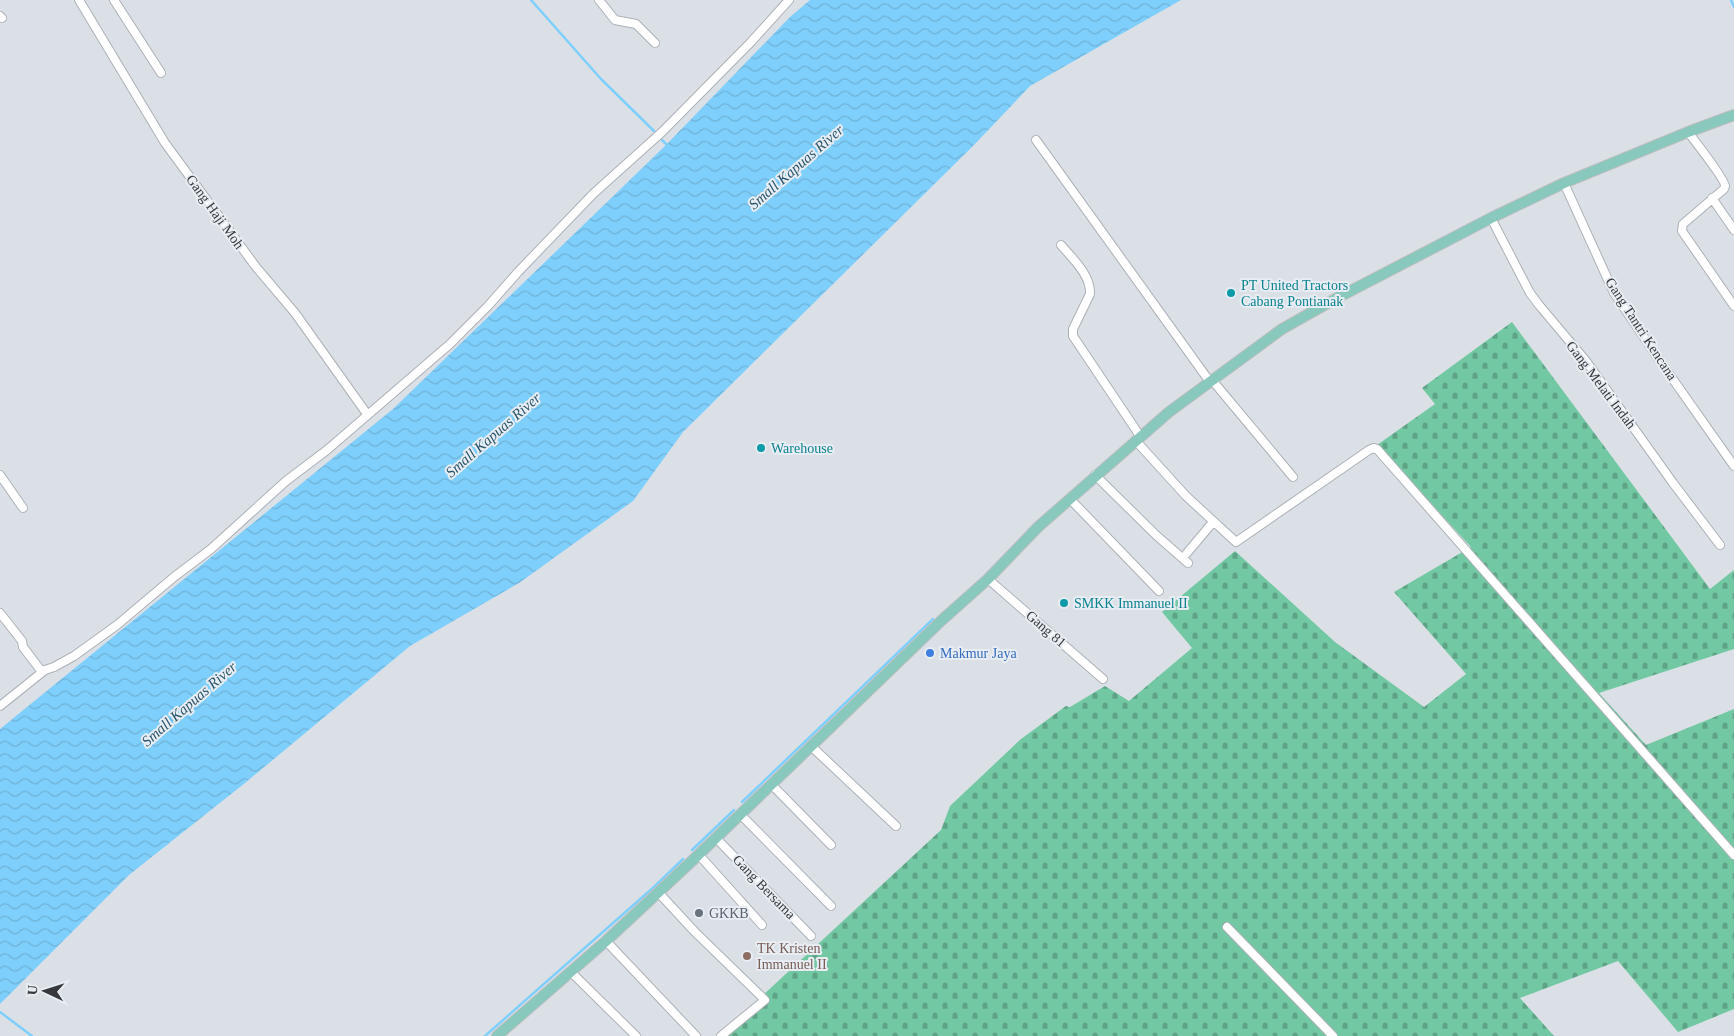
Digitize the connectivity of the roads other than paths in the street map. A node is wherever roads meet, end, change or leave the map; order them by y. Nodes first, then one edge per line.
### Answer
1 (79, 0) edge
2 (114, 0) edge
3 (599, 0) edge
4 (789, 0) edge
5 (656, 43) dead end
6 (161, 74) dead end
7 (1734, 114) edge
8 (1688, 132) junction
9 (1036, 140) dead end
10 (1564, 183) junction
11 (1712, 198) junction
12 (1491, 218) junction
13 (1734, 230) edge
14 (1060, 245) dead end
15 (1734, 306) edge
16 (1211, 381) junction
17 (367, 414) junction
18 (1138, 439) junction
19 (1734, 466) edge
20 (0, 475) edge
21 (1095, 475) junction
22 (1293, 477) dead end
23 (1070, 499) junction
24 (23, 508) dead end
25 (1213, 522) junction
26 (1720, 545) dead end
27 (1187, 553) dead end
28 (1188, 563) dead end
29 (988, 579) junction
30 (1160, 591) dead end
31 (0, 613) edge
32 (42, 672) junction
33 (1104, 679) dead end
34 (0, 706) edge
35 (811, 746) junction
36 (771, 784) junction
37 (740, 814) junction
38 (896, 826) dead end
39 (716, 838) junction
40 (831, 845) dead end
41 (699, 855) junction
42 (1734, 855) edge
43 (658, 892) junction
44 (831, 906) dead end
45 (762, 925) dead end
46 (1227, 927) dead end
47 (811, 936) dead end
48 (606, 941) junction
49 (571, 972) junction
50 (497, 1036) edge
51 (636, 1036) edge
52 (696, 1036) edge
53 (721, 1036) edge
54 (1333, 1036) edge

1 - 17 street, Gang Haji Moh
2 - 6 street
3 - 5 street
4 - 17 street
7 - 8 main road
8 - 10 main road
8 - 11 street
9 - 16 street
10 - 12 main road
10 - 19 street, Gang Tantri Kencana
11 - 13 street
11 - 15 street
12 - 16 main road
12 - 26 street, Gang Melati Indah
14 - 18 street
16 - 18 main road
16 - 22 street
17 - 32 street
18 - 21 main road
18 - 25 street
20 - 24 street
21 - 23 main road
21 - 28 street
23 - 29 main road
23 - 30 street
25 - 27 street
25 - 42 street
29 - 33 street, Gang 81
29 - 35 main road
31 - 32 street
32 - 34 street
35 - 36 main road
35 - 38 street
36 - 37 main road
36 - 40 street
37 - 39 main road
37 - 44 street
39 - 41 main road
39 - 47 street, Gang Bersama
41 - 43 main road
41 - 45 street
43 - 48 main road
43 - 53 street
46 - 54 street
48 - 49 main road
48 - 52 street
49 - 50 main road
49 - 51 street

